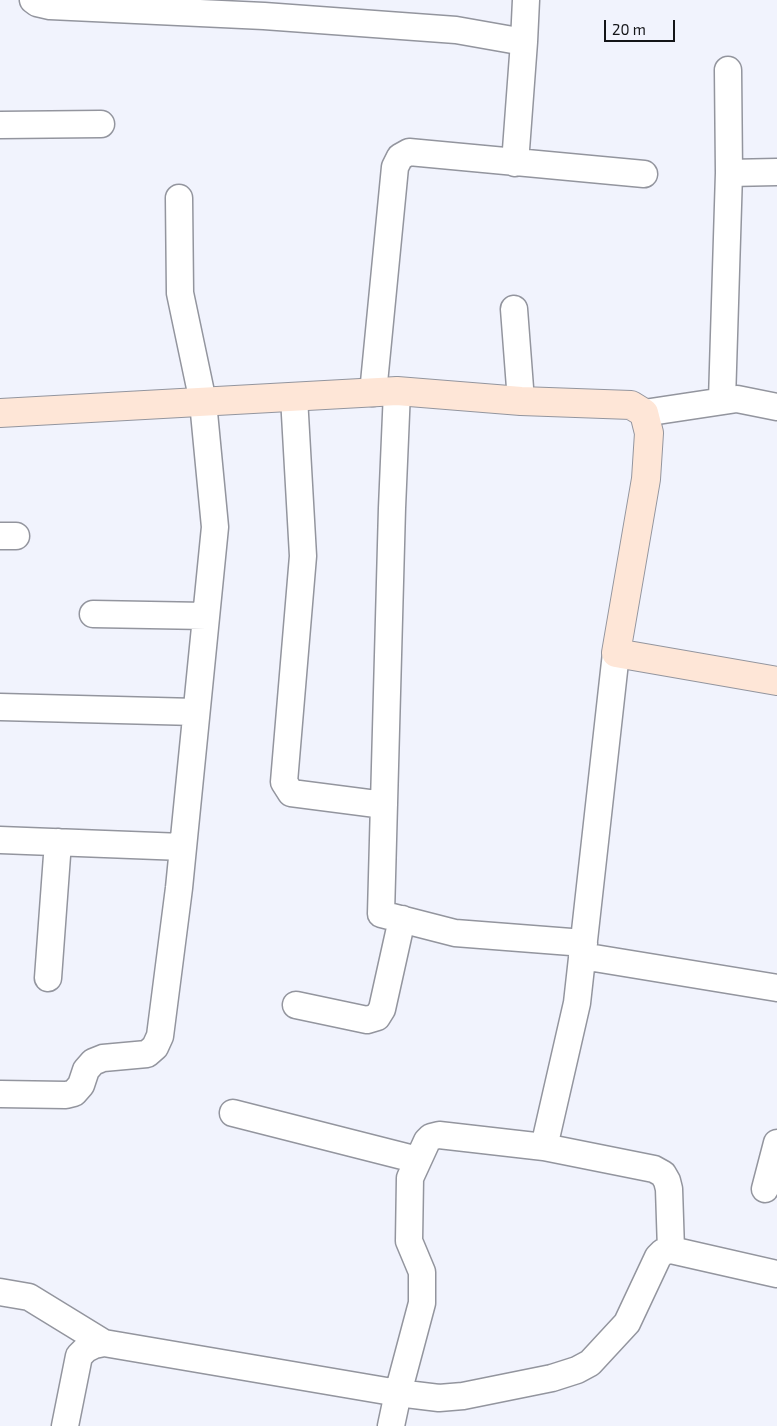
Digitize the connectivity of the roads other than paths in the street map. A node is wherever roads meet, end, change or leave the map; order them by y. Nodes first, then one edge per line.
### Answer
1 (33, 0) edge
2 (526, 0) edge
3 (264, 8) edge
4 (524, 42) junction
5 (728, 70) dead end
6 (101, 124) dead end
7 (0, 125) edge
8 (515, 163) junction
9 (777, 172) edge
10 (729, 173) junction
11 (644, 174) dead end
12 (179, 198) dead end
13 (514, 309) dead end
14 (385, 392) junction
15 (294, 397) junction
16 (722, 400) junction
17 (521, 401) junction
18 (203, 402) junction
19 (777, 407) edge
20 (0, 413) edge
21 (644, 413) junction
22 (93, 614) dead end
23 (206, 616) junction
24 (616, 653) junction
25 (777, 681) edge
26 (0, 707) edge
27 (196, 712) junction
28 (384, 805) junction
29 (0, 840) edge
30 (58, 842) junction
31 (183, 848) junction
32 (402, 919) junction
33 (583, 950) junction
34 (48, 978) dead end
35 (777, 988) edge
36 (296, 1005) dead end
37 (0, 1094) edge
38 (233, 1113) dead end
39 (777, 1143) edge
40 (539, 1146) junction
41 (418, 1160) junction
42 (765, 1189) dead end
43 (671, 1250) junction
44 (777, 1274) edge
45 (0, 1292) edge
46 (104, 1343) junction
47 (398, 1393) junction
48 (65, 1426) edge
49 (391, 1426) edge

1 - 3 street
2 - 4 street
3 - 4 street
4 - 8 street
5 - 10 street
6 - 7 street
8 - 11 street
8 - 14 street
9 - 10 street
10 - 16 street
12 - 18 street
13 - 17 street
14 - 15 street
14 - 17 street
14 - 28 street
15 - 18 street
15 - 28 street
16 - 19 street
16 - 21 street
17 - 21 street
18 - 20 street
18 - 23 street
21 - 24 street
22 - 23 street
23 - 27 street
24 - 25 street
24 - 33 street
26 - 27 street
27 - 31 street
28 - 32 street
29 - 30 street
30 - 31 street
30 - 34 street
31 - 37 street
32 - 33 street
32 - 36 street
33 - 35 street
33 - 40 street
38 - 41 street
39 - 42 street
40 - 41 street
40 - 43 street
41 - 47 street
43 - 44 street
43 - 47 street
45 - 46 street
46 - 47 street
46 - 48 street
47 - 49 street

